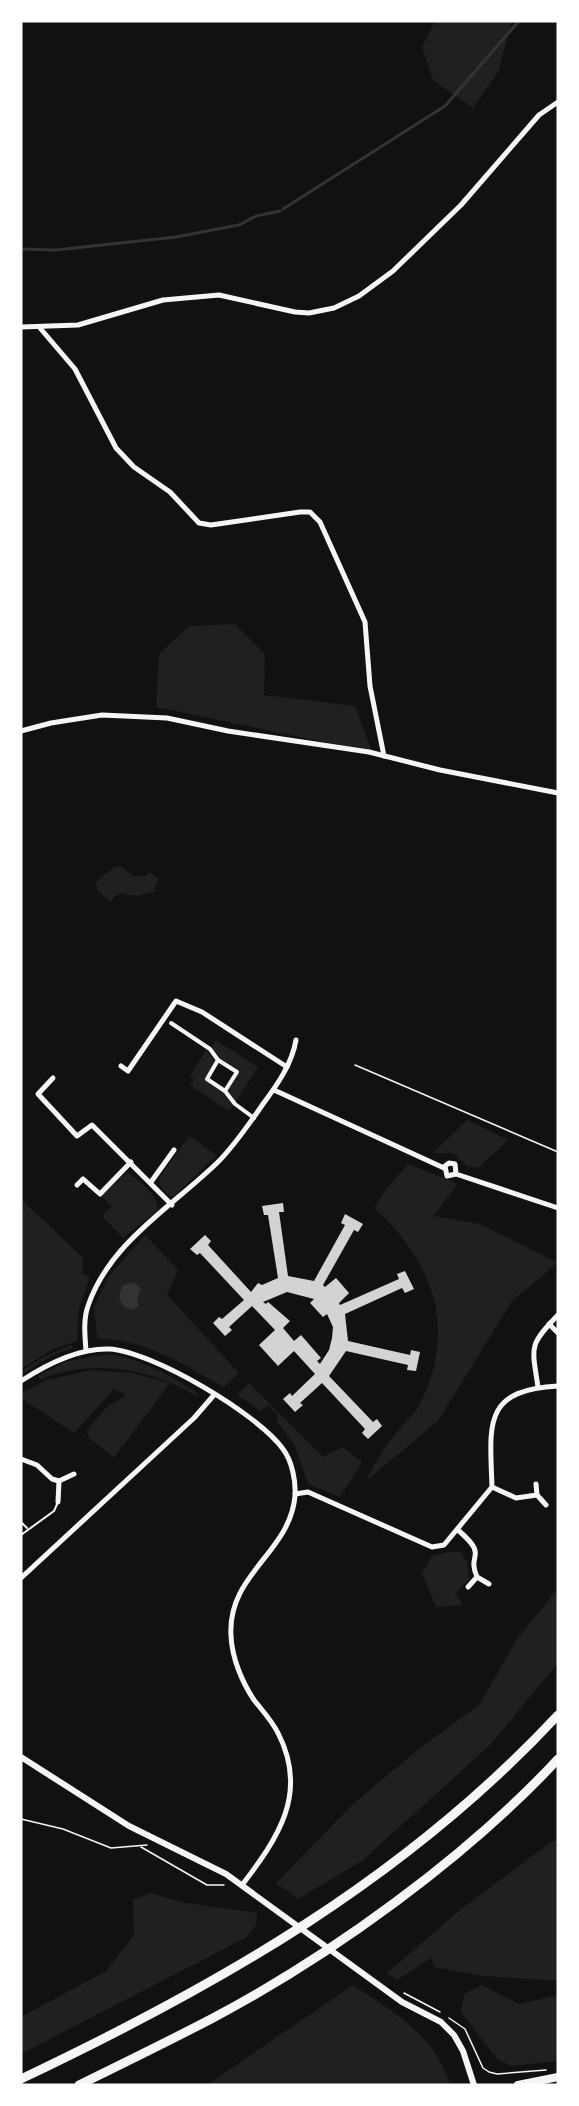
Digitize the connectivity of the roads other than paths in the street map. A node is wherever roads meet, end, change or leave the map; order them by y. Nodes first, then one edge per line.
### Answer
1 (558, 102) edge
2 (21, 327) edge
3 (40, 328) junction
4 (21, 731) edge
5 (384, 756) junction
6 (558, 793) edge
7 (171, 1023) dead end
8 (296, 1040) dead end
9 (218, 1060) junction
10 (121, 1066) dead end
11 (287, 1067) junction
12 (53, 1078) dead end
13 (225, 1090) junction
14 (274, 1090) junction
15 (254, 1118) junction
16 (174, 1150) dead end
17 (131, 1162) junction
18 (444, 1168) junction
19 (456, 1174) junction
20 (151, 1182) junction
21 (77, 1185) dead end
22 (172, 1205) junction
23 (558, 1208) edge
24 (558, 1315) edge
25 (549, 1324) junction
26 (558, 1334) edge
27 (86, 1351) junction
28 (21, 1381) edge
29 (558, 1386) edge
30 (538, 1387) junction
31 (214, 1395) junction
32 (21, 1459) edge
33 (74, 1474) dead end
34 (59, 1481) junction
35 (536, 1484) dead end
36 (492, 1487) junction
37 (295, 1494) junction
38 (537, 1495) junction
39 (58, 1502) joint
40 (546, 1506) dead end
41 (21, 1522) edge
42 (27, 1528) junction
43 (458, 1530) junction
44 (21, 1535) edge
45 (477, 1576) junction
46 (21, 1578) edge
47 (489, 1584) dead end
48 (468, 1587) dead end
49 (558, 1715) edge
50 (21, 1757) edge
51 (558, 1759) edge
52 (242, 1885) junction
53 (558, 2077) edge
54 (21, 2079) edge
55 (79, 2085) edge
56 (474, 2085) edge
57 (519, 2085) edge

1 - 3 street
2 - 3 street
3 - 5 street
4 - 5 street
5 - 6 street
7 - 9 street
8 - 11 street
9 - 13 street
9 - 13 street
10 - 11 street
11 - 14 street
12 - 17 street
13 - 15 street
14 - 15 street
14 - 18 street
15 - 22 street
16 - 20 street
17 - 20 street
17 - 21 street
18 - 19 street
18 - 19 street
19 - 23 street
20 - 22 street
22 - 27 street
24 - 25 street
25 - 26 street
25 - 30 street
27 - 28 street
27 - 31 street
29 - 30 street
30 - 36 street
31 - 37 street
31 - 46 street
32 - 34 street
33 - 34 street
34 - 39 street
35 - 38 street
36 - 38 street
36 - 43 street
37 - 43 street
37 - 52 street
38 - 40 street
39 - 42 lane
41 - 42 lane
42 - 44 lane
43 - 45 street
45 - 47 street
45 - 48 street
49 - 54 highway
50 - 52 street
51 - 55 highway
52 - 56 street
53 - 57 main road

